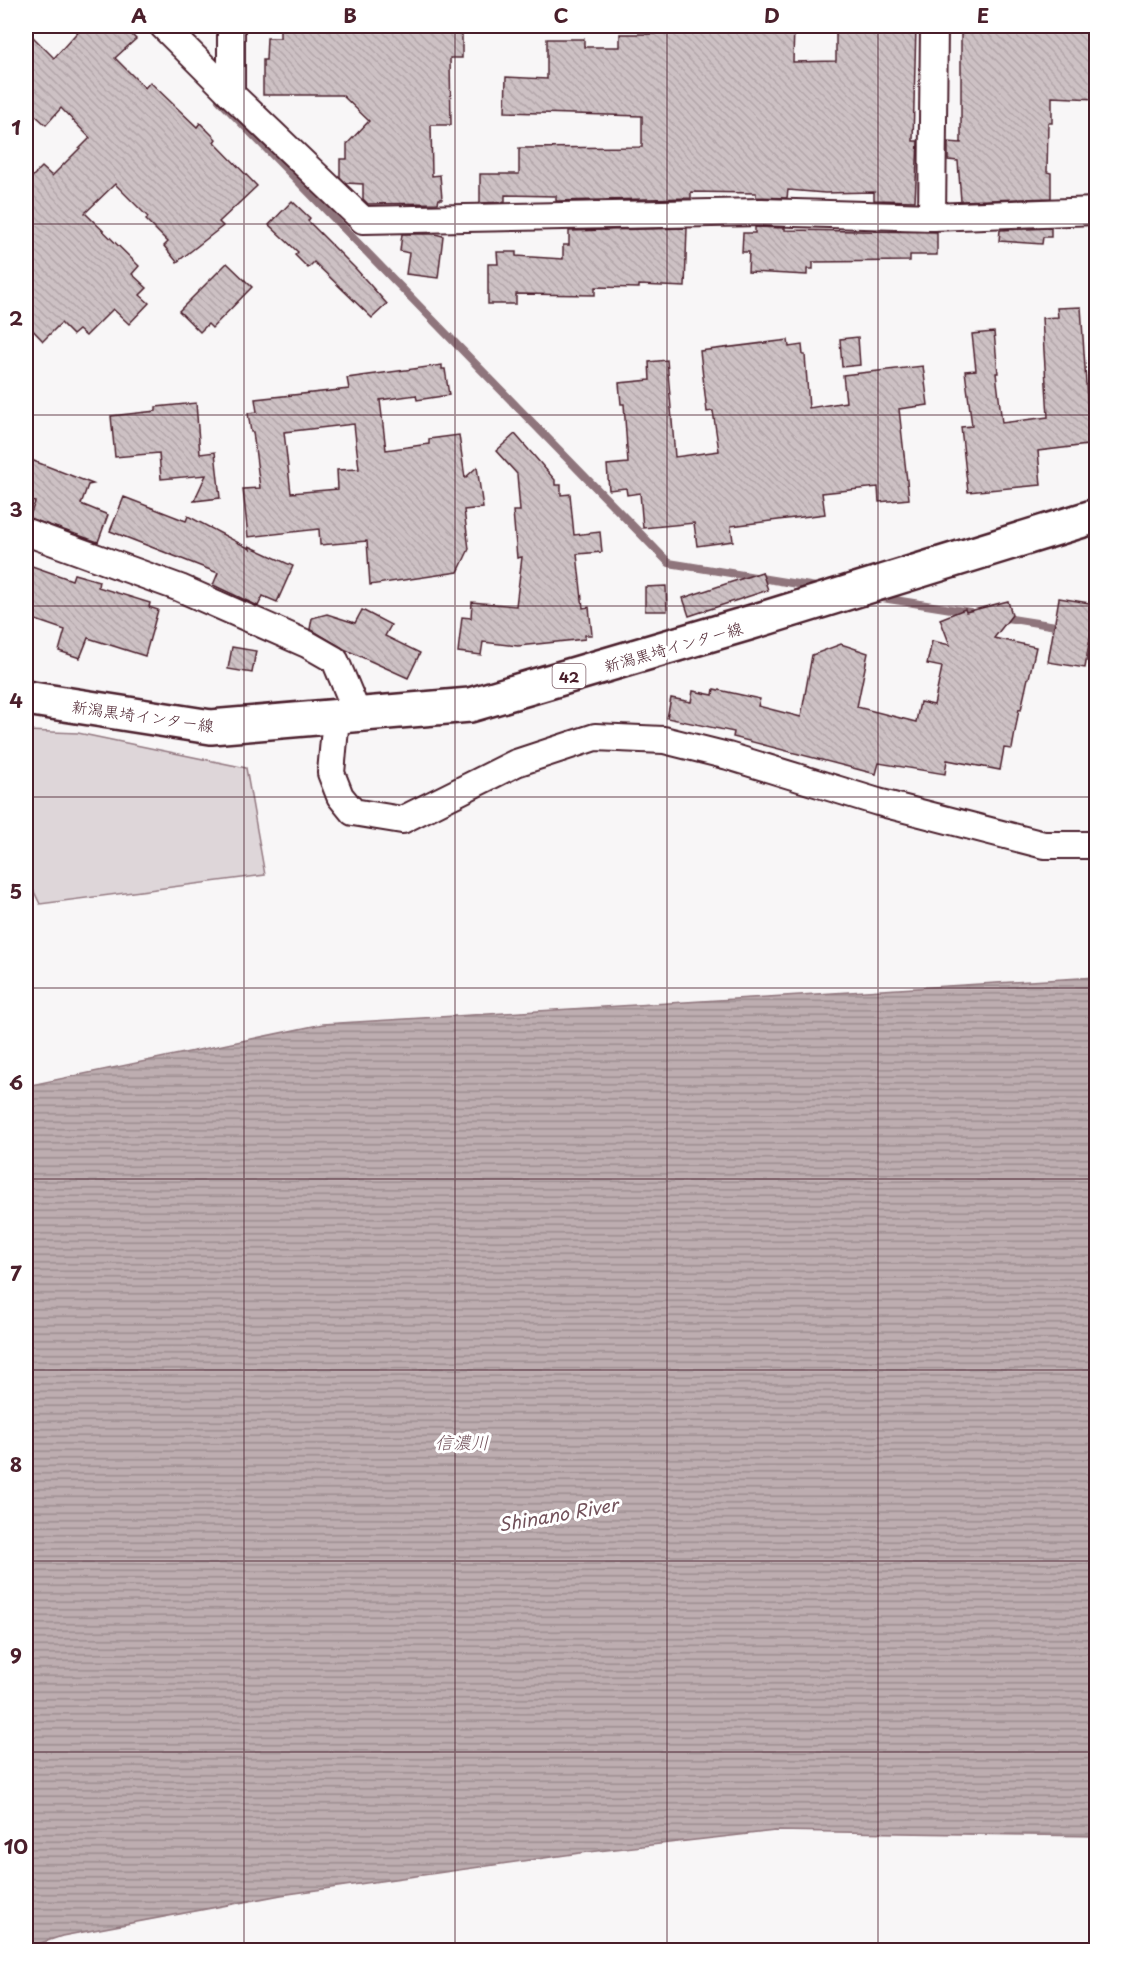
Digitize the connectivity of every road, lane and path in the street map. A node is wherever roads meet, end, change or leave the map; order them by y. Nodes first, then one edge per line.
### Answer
1 (163, 26) edge
2 (231, 26) edge
3 (934, 26) edge
4 (231, 94) junction
5 (1096, 211) edge
6 (932, 217) junction
7 (1096, 516) edge
8 (26, 532) edge
9 (26, 698) edge
10 (347, 716) junction
11 (1096, 845) edge

1 - 4 street
2 - 4 street
3 - 6 street
4 - 6 street
5 - 6 street
7 - 10 main road, 新潟黒埼インター線 / 42
8 - 10 street
9 - 10 main road, 新潟黒埼インター線 / 42
10 - 11 street

